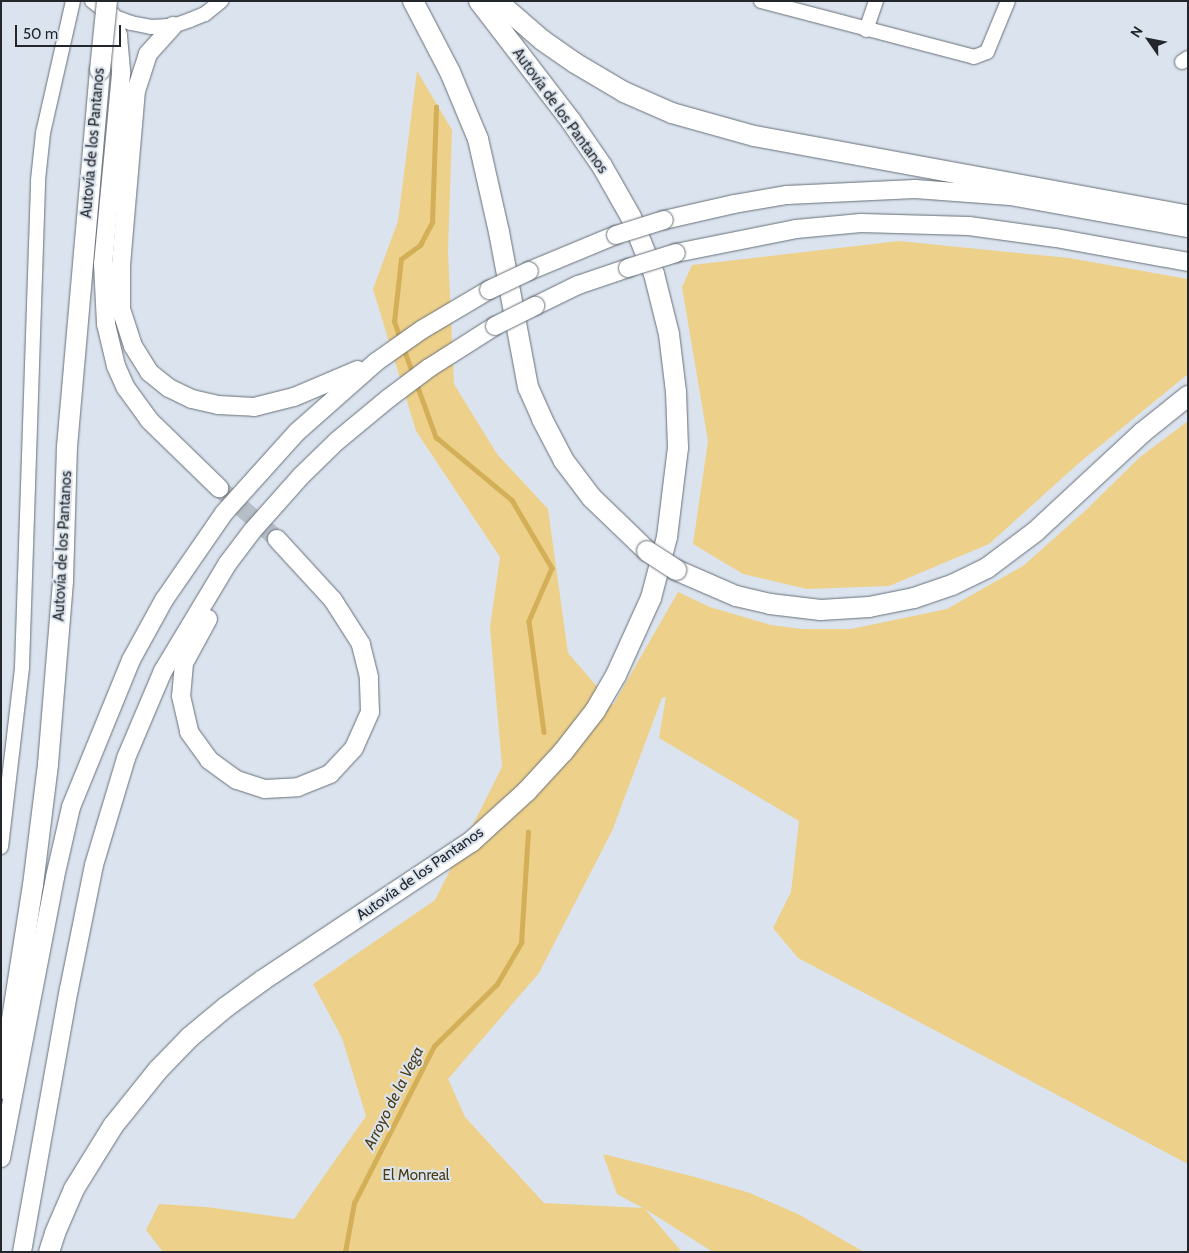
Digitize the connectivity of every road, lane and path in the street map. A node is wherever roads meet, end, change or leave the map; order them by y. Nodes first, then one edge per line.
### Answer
1 (73, 1) edge
2 (92, 1) edge
3 (221, 1) edge
4 (413, 1) edge
5 (479, 1) edge
6 (497, 1) edge
7 (761, 1) edge
8 (876, 1) edge
9 (1008, 1) edge
10 (110, 9) edge
11 (173, 26) junction
12 (866, 30) junction
13 (1188, 216) edge
14 (1188, 228) edge
15 (1188, 262) edge
16 (376, 362) junction
17 (1188, 396) edge
18 (219, 488) tunnel mouth
19 (277, 539) tunnel mouth
20 (228, 563) junction
21 (12, 758) junction
22 (1, 810) edge
23 (1, 846) edge
24 (1, 1089) edge
25 (1, 1158) edge
26 (22, 1252) edge
27 (49, 1252) edge

1 - 21 street
2 - 10 street
3 - 11 street
4 - 17 highway, bridge
5 - 27 highway, Autovía de los Pantanos
6 - 13 highway
7 - 12 street
8 - 12 street
9 - 12 street
10 - 11 street
10 - 18 main road
10 - 24 highway, Autovía de los Pantanos, bridge
11 - 16 main road
14 - 16 main road, bridge
15 - 20 main road, bridge
16 - 25 main road
19 - 20 main road
20 - 26 main road
21 - 22 street
21 - 23 street

